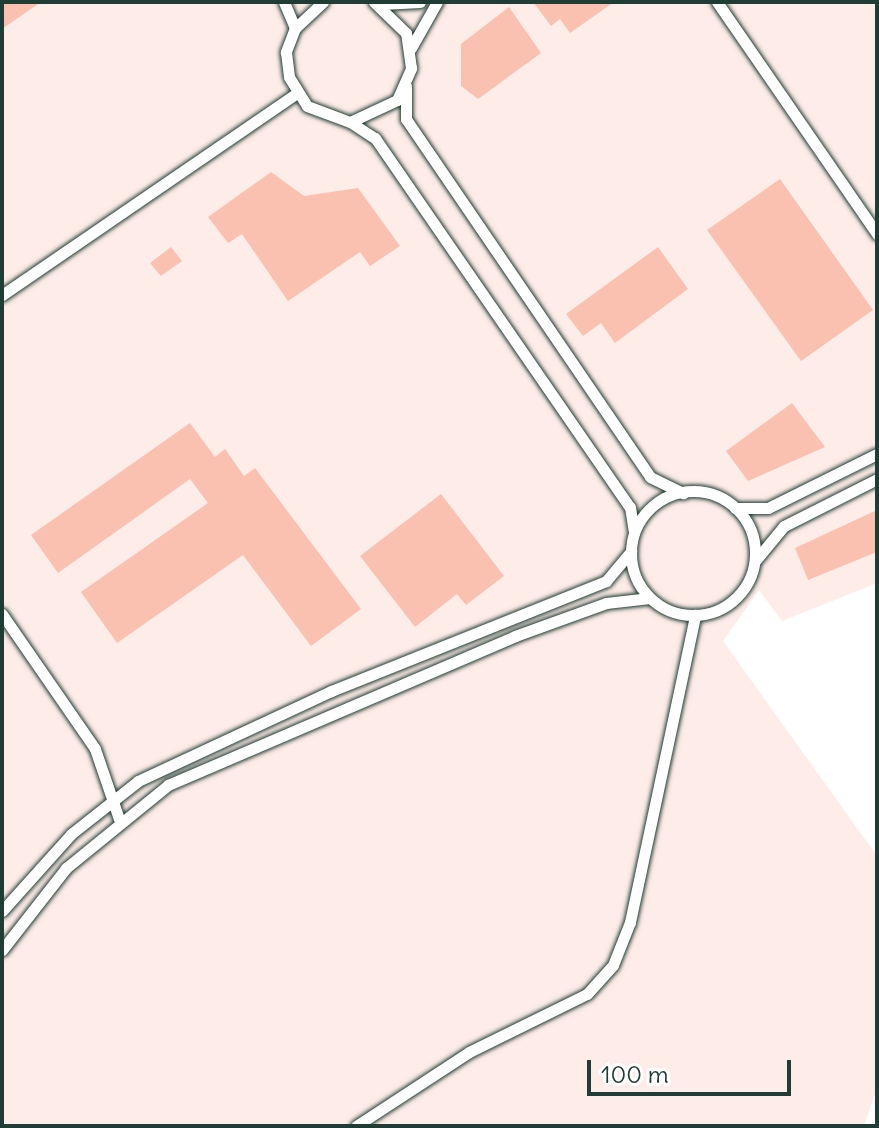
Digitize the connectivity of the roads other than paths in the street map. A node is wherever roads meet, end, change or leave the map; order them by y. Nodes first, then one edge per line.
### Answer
1 (284, 2) edge
2 (323, 2) edge
3 (420, 2) edge
4 (437, 2) edge
5 (717, 2) edge
6 (376, 3) edge
7 (295, 28) junction
8 (411, 49) junction
9 (406, 86) junction
10 (296, 94) junction
11 (350, 122) junction
12 (877, 234) edge
13 (2, 295) edge
14 (877, 454) edge
15 (877, 479) edge
16 (683, 493) junction
17 (735, 508) junction
18 (634, 533) junction
19 (631, 551) junction
20 (755, 561) junction
21 (650, 598) junction
22 (2, 614) edge
23 (695, 615) junction
24 (115, 797) junction
25 (119, 819) junction
26 (2, 911) edge
27 (2, 950) edge
28 (356, 1126) edge

1 - 7 street
2 - 7 street
3 - 6 street
4 - 8 street
5 - 12 street
6 - 8 street
7 - 10 street
8 - 9 street
9 - 11 street
9 - 16 street
10 - 11 street
10 - 13 street
11 - 18 street
14 - 17 street
15 - 20 street
16 - 17 street
16 - 18 street
17 - 20 street
18 - 19 street
19 - 21 street
19 - 24 street
20 - 23 street
21 - 23 street
21 - 25 street
22 - 24 street
23 - 28 street
24 - 25 street
24 - 26 street
25 - 27 street

